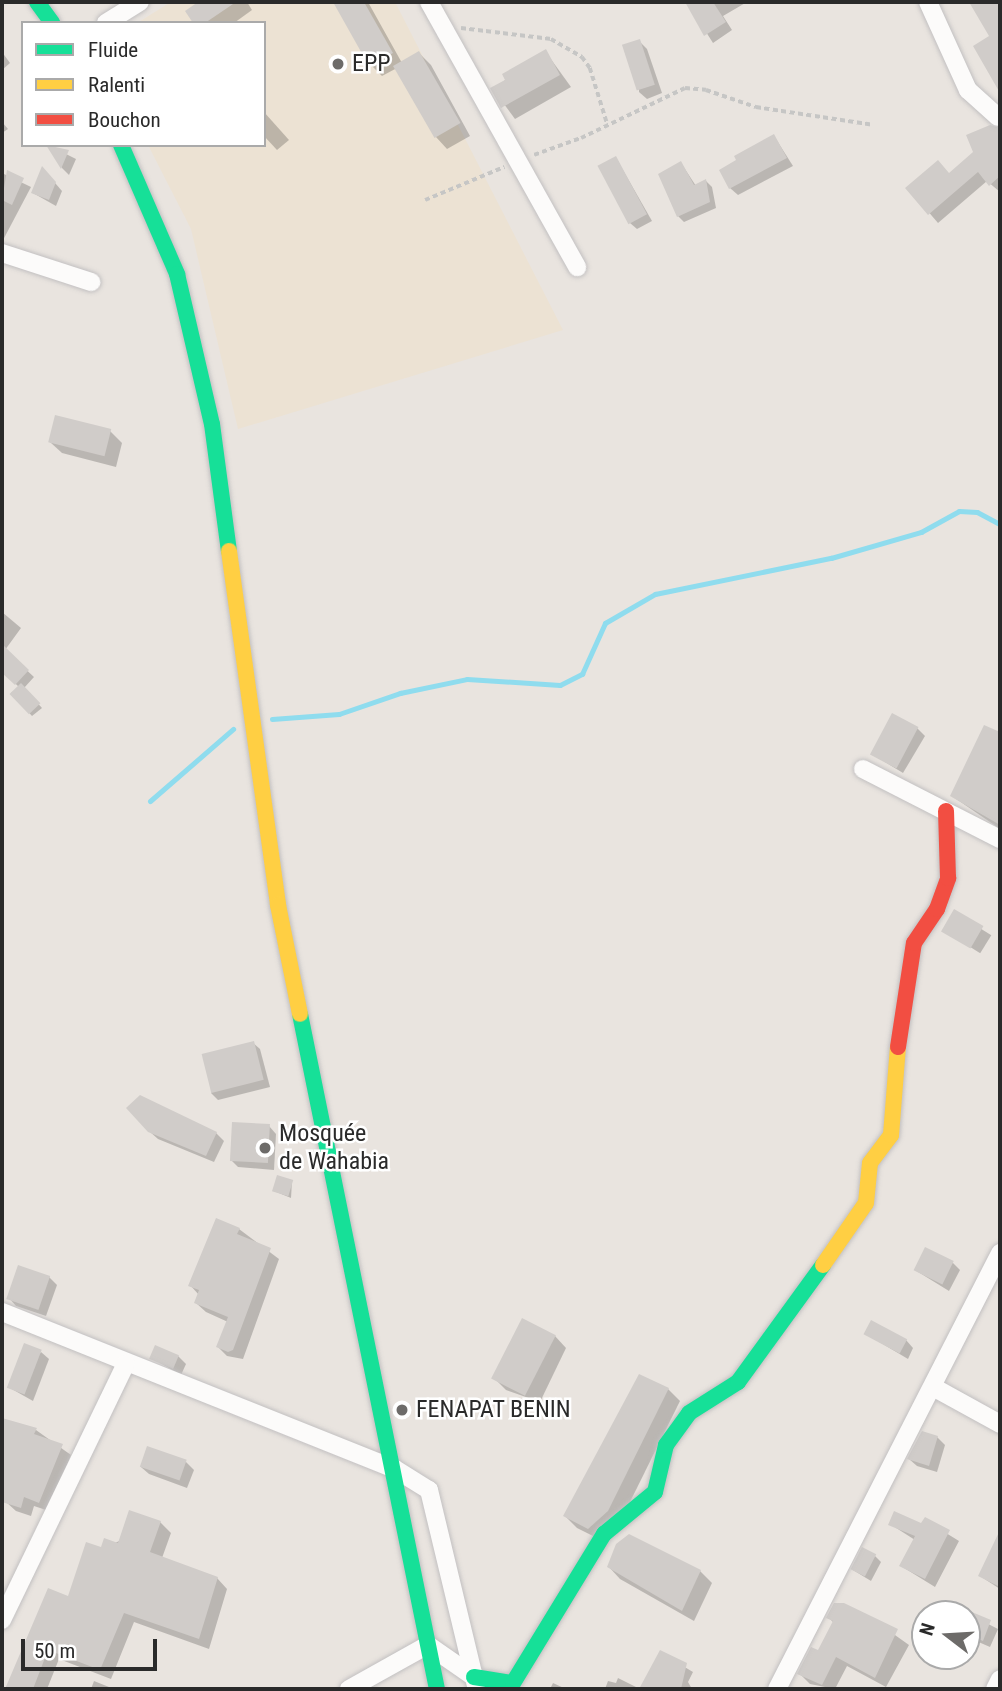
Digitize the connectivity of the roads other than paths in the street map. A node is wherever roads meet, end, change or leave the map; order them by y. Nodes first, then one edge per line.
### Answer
1 (37, 2) edge
2 (140, 2) edge
3 (429, 2) edge
4 (928, 2) edge
5 (51, 21) edge
6 (109, 21) edge
7 (998, 117) dead end
8 (122, 147) edge
9 (2, 253) edge
10 (577, 267) dead end
11 (91, 282) dead end
12 (863, 769) dead end
13 (946, 811) junction
14 (1000, 839) edge
15 (1000, 1253) edge
16 (2, 1312) edge
17 (126, 1364) junction
18 (933, 1387) junction
19 (1000, 1424) edge
20 (395, 1468) junction
21 (2, 1620) edge
22 (428, 1644) junction
23 (1000, 1679) edge
24 (475, 1683) edge
25 (349, 1689) edge
26 (437, 1689) edge
27 (497, 1689) edge
28 (777, 1689) edge
29 (995, 1689) edge

1 - 5 main road
2 - 6 street
3 - 10 street
4 - 7 street
8 - 20 main road
9 - 11 street
12 - 13 street
13 - 14 street
13 - 24 main road
15 - 18 street
16 - 17 street
17 - 20 street
17 - 21 street
18 - 19 street
18 - 28 street
20 - 22 main road
20 - 24 street
22 - 24 street
22 - 25 street
22 - 26 main road
23 - 29 street
24 - 27 street

